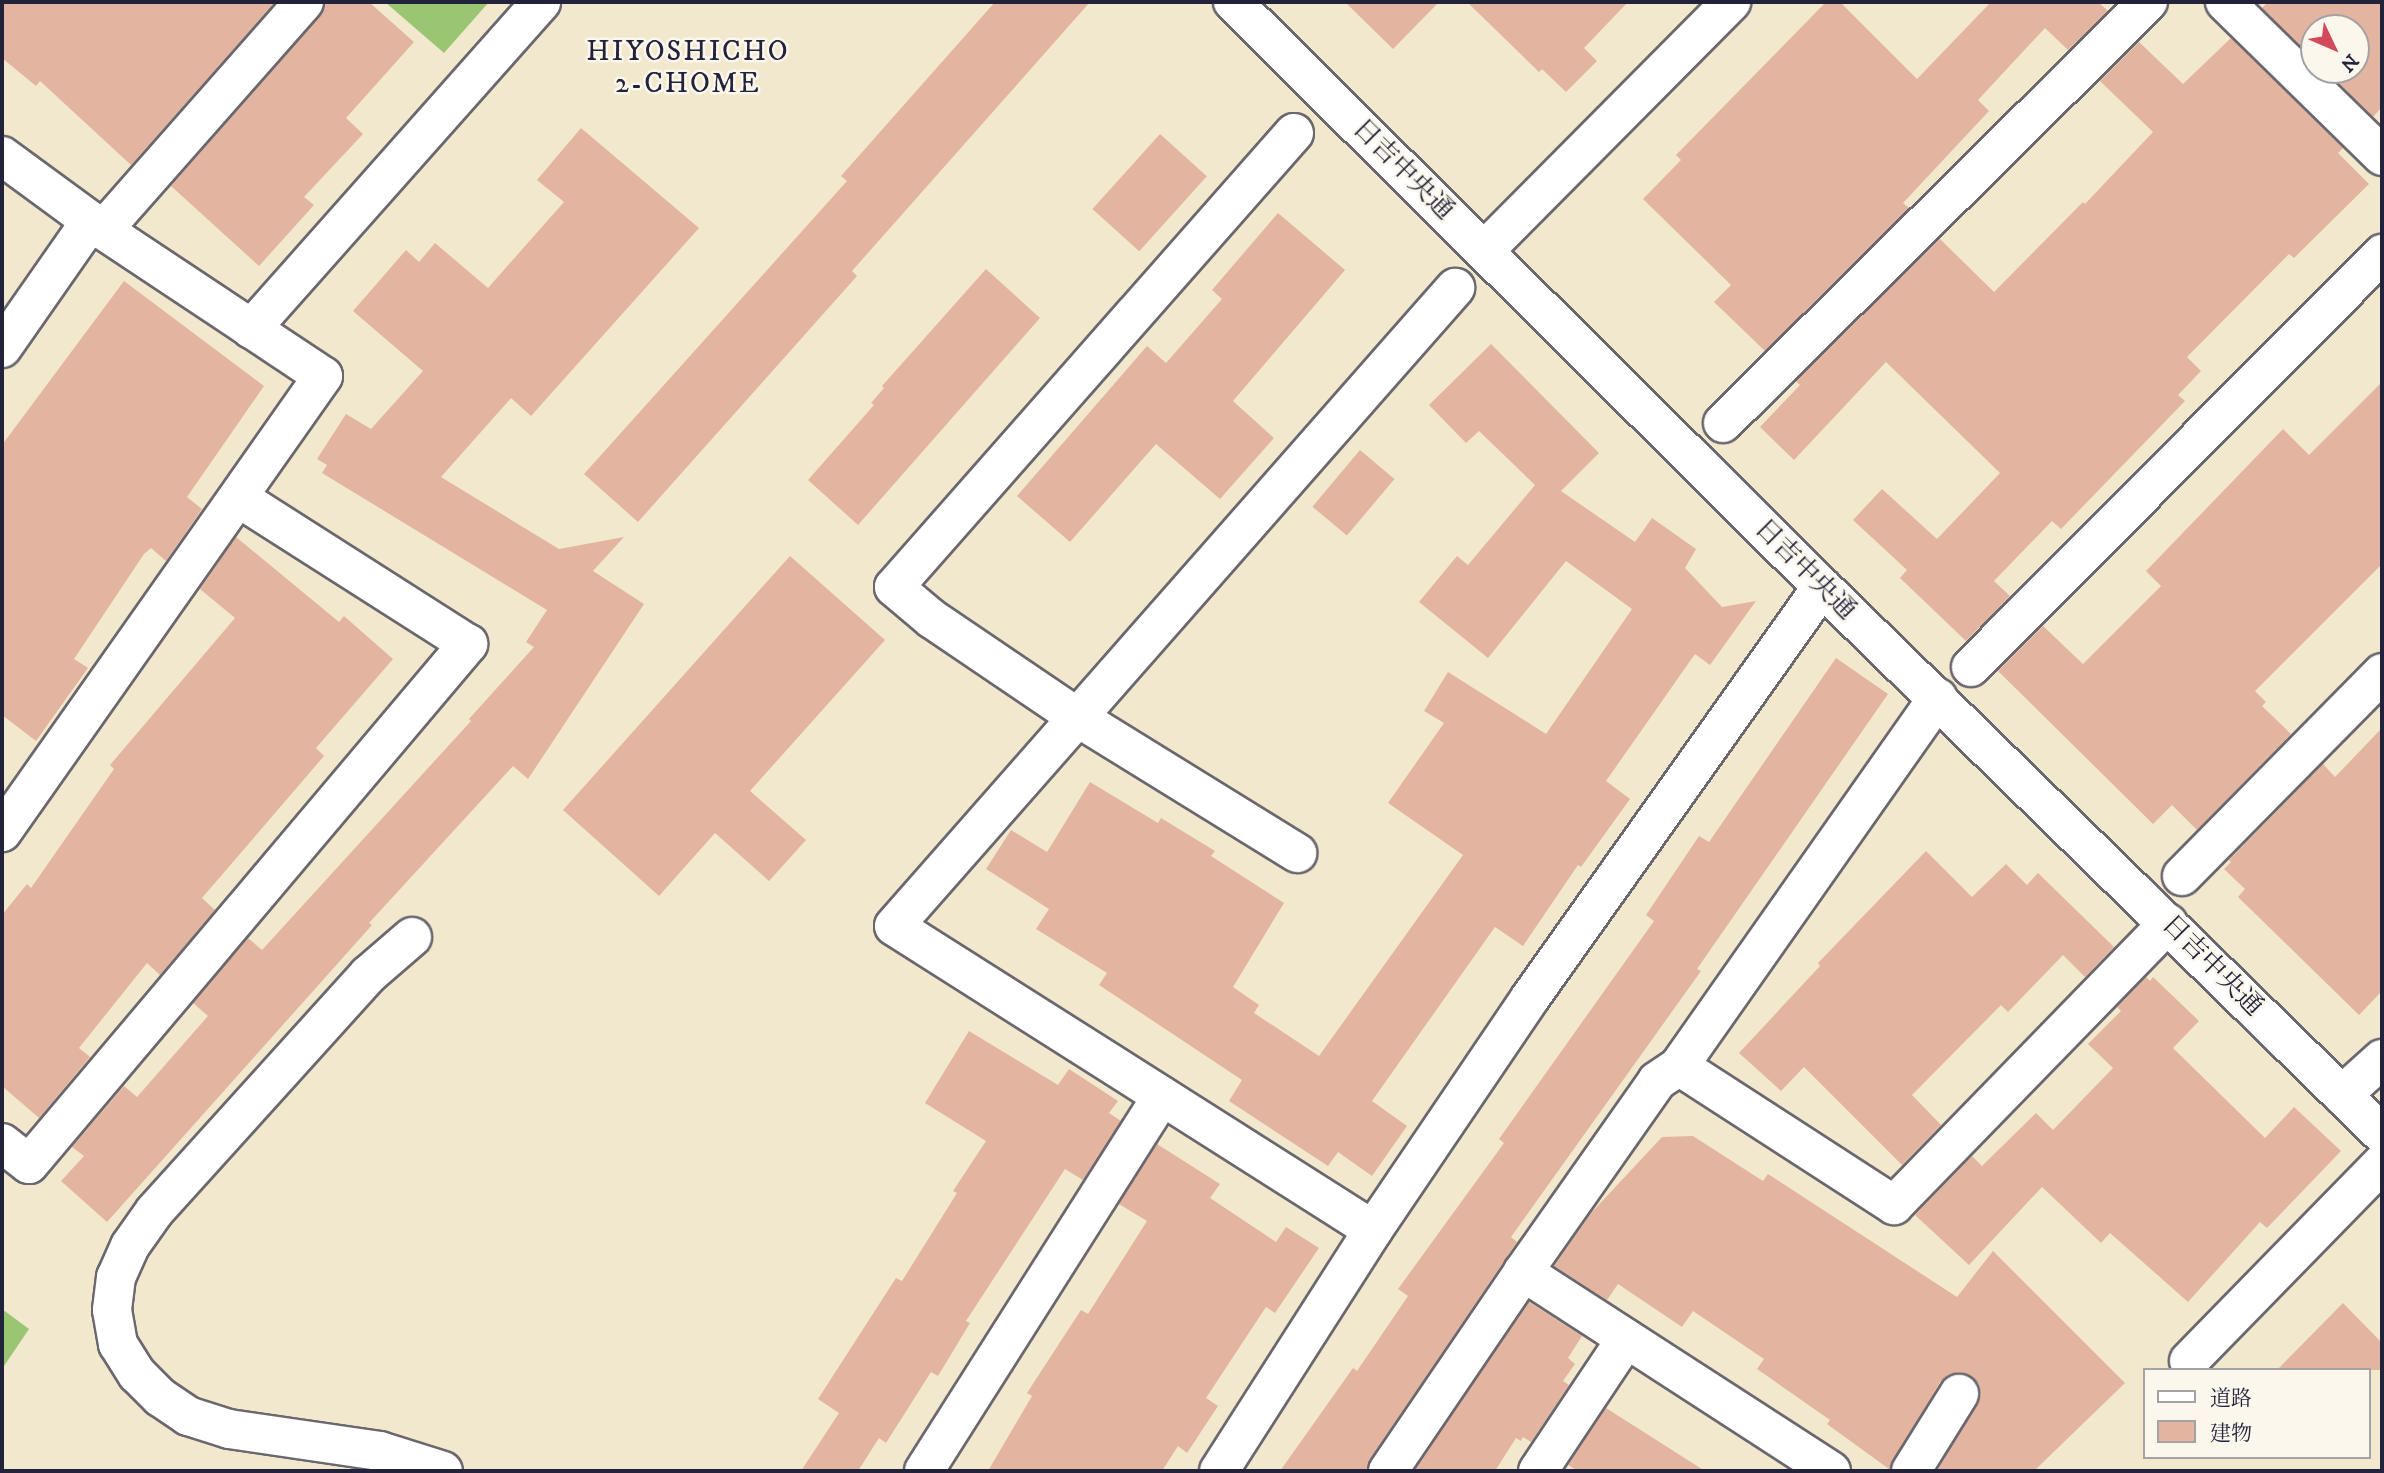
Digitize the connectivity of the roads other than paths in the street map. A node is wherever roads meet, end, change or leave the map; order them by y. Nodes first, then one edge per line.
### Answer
1 (304, 2) edge
2 (541, 2) edge
3 (1233, 2) edge
4 (1731, 2) edge
5 (2148, 2) edge
6 (2225, 2) edge
7 (1294, 133) dead end
8 (2, 156) edge
9 (2382, 156) edge
10 (97, 226) junction
11 (1484, 251) junction
12 (2382, 254) edge
13 (1455, 288) dead end
14 (251, 330) junction
15 (2, 348) edge
16 (1723, 423) dead end
17 (239, 498) junction
18 (1822, 587) junction
19 (1971, 667) dead end
20 (2382, 673) edge
21 (1938, 698) junction
22 (1077, 717) junction
23 (13, 793) edge
24 (2, 832) edge
25 (1297, 853) dead end
26 (2182, 876) dead end
27 (2168, 923) junction
28 (412, 937) dead end
29 (2382, 1059) edge
30 (1679, 1066) junction
31 (2342, 1095) junction
32 (1162, 1096) junction
33 (2382, 1134) edge
34 (2, 1143) edge
35 (2382, 1163) edge
36 (1374, 1230) junction
37 (1523, 1272) junction
38 (1626, 1339) junction
39 (2189, 1362) dead end
40 (1959, 1394) dead end
41 (443, 1471) edge
42 (924, 1471) edge
43 (1219, 1471) edge
44 (1388, 1471) edge
45 (1538, 1471) edge
46 (1831, 1471) edge
47 (1911, 1471) edge

1 - 10 street
2 - 14 street
3 - 11 street, 日吉中央通
4 - 11 street
5 - 16 street
6 - 9 street
7 - 22 street
8 - 10 street
10 - 14 street
10 - 15 street
11 - 18 street, 日吉中央通
12 - 19 street
13 - 22 street
14 - 17 street
17 - 23 street
17 - 34 street
18 - 21 street, 日吉中央通
18 - 36 street
20 - 26 street
21 - 27 street, 日吉中央通
21 - 30 street
22 - 25 street
22 - 32 street
23 - 24 street
27 - 30 street
27 - 31 street, 日吉中央通
28 - 41 street
29 - 31 street
30 - 37 street
31 - 33 street, 日吉中央通
32 - 36 street
32 - 42 street
35 - 39 street
36 - 43 street
37 - 38 street
37 - 44 street
38 - 45 street
38 - 46 street
40 - 47 street

